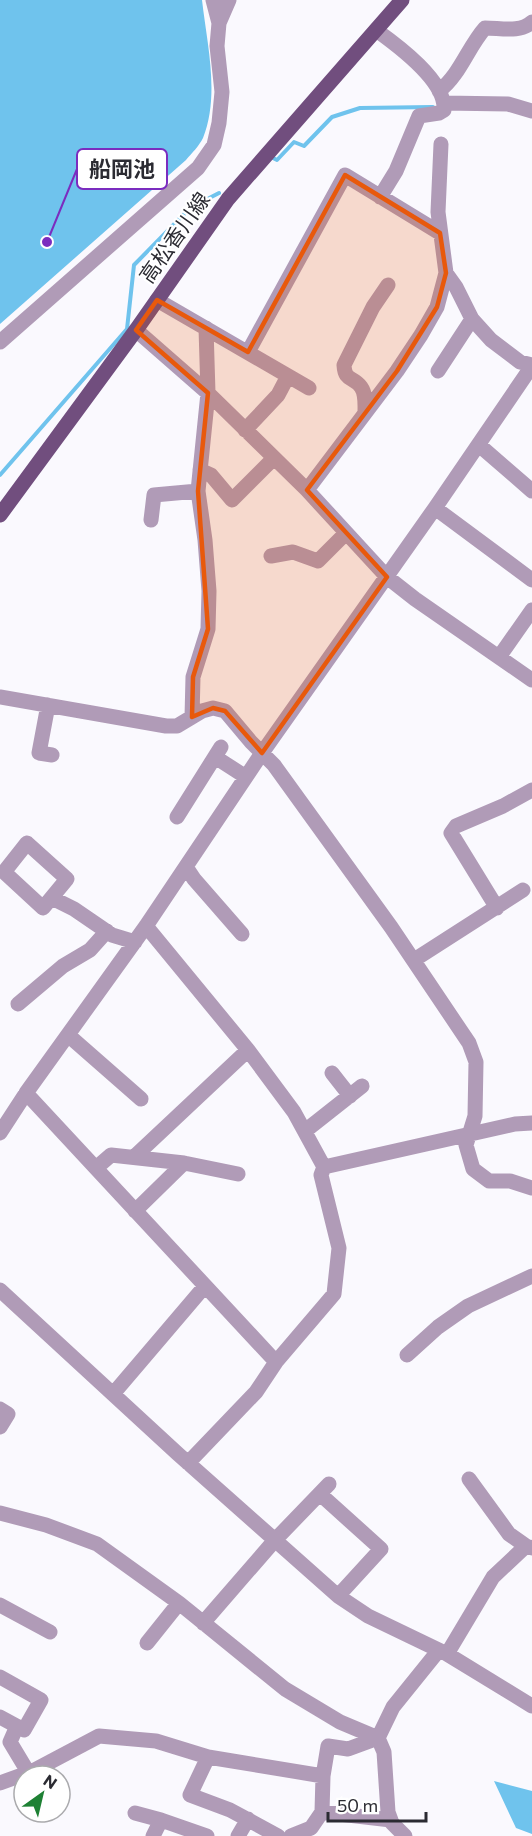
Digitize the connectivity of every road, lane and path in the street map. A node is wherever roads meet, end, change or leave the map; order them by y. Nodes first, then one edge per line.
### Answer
1 (213, 0) edge
2 (229, 0) edge
3 (402, 0) edge
4 (532, 22) edge
5 (219, 23) junction
6 (376, 30) junction
7 (443, 102) junction
8 (532, 111) edge
9 (441, 144) dead end
10 (380, 197) junction
11 (440, 233) junction
12 (446, 273) junction
13 (388, 285) dead end
14 (157, 300) junction
15 (472, 319) junction
16 (206, 328) junction
17 (136, 330) junction
18 (0, 342) edge
19 (248, 352) junction
20 (532, 368) edge
21 (438, 371) dead end
22 (288, 376) junction
23 (309, 388) dead end
24 (208, 393) junction
25 (365, 412) junction
26 (245, 430) junction
27 (478, 445) junction
28 (274, 458) junction
29 (200, 470) junction
30 (307, 490) junction
31 (198, 491) junction
32 (532, 491) edge
33 (435, 508) junction
34 (0, 514) edge
35 (151, 520) dead end
36 (346, 533) junction
37 (271, 556) dead end
38 (387, 577) junction
39 (532, 580) edge
40 (532, 610) edge
41 (499, 657) junction
42 (532, 680) edge
43 (0, 697) edge
44 (48, 705) junction
45 (192, 717) junction
46 (262, 753) junction
47 (52, 755) dead end
48 (246, 777) junction
49 (532, 790) edge
50 (177, 817) dead end
51 (186, 867) junction
52 (523, 890) dead end
53 (52, 898) dead end
54 (497, 908) junction
55 (146, 926) junction
56 (107, 931) junction
57 (242, 934) dead end
58 (135, 942) junction
59 (414, 960) junction
60 (18, 1004) dead end
61 (68, 1035) junction
62 (248, 1050) junction
63 (332, 1073) dead end
64 (26, 1093) junction
65 (141, 1099) dead end
66 (532, 1123) edge
67 (305, 1131) junction
68 (0, 1133) edge
69 (470, 1133) junction
70 (134, 1157) junction
71 (184, 1162) junction
72 (324, 1167) junction
73 (96, 1168) junction
74 (238, 1174) dead end
75 (532, 1188) edge
76 (135, 1211) junction
77 (532, 1276) edge
78 (205, 1286) junction
79 (0, 1290) edge
80 (407, 1355) dead end
81 (276, 1362) junction
82 (113, 1394) junction
83 (0, 1409) edge
84 (0, 1427) edge
85 (188, 1463) junction
86 (469, 1479) dead end
87 (0, 1514) edge
88 (275, 1540) junction
89 (529, 1547) edge
90 (338, 1596) junction
91 (179, 1603) junction
92 (0, 1605) edge
93 (203, 1623) junction
94 (50, 1632) dead end
95 (147, 1643) dead end
96 (443, 1652) junction
97 (0, 1677) edge
98 (532, 1706) edge
99 (0, 1717) edge
100 (17, 1726) junction
101 (378, 1738) junction
102 (208, 1757) junction
103 (23, 1764) edge
104 (44, 1764) edge
105 (323, 1776) junction
106 (322, 1812) junction
107 (135, 1813) dead end
108 (248, 1819) junction
109 (160, 1820) junction
110 (392, 1820) junction
111 (274, 1835) edge
112 (153, 1836) edge
113 (207, 1836) edge
114 (238, 1836) edge
115 (291, 1836) edge
116 (405, 1836) edge

1 - 5 street
2 - 5 street
3 - 6 main road, 高松香川線
4 - 7 street
5 - 18 street
6 - 7 street
6 - 14 main road, 高松香川線
7 - 8 street
7 - 10 street
9 - 11 street
10 - 11 street
10 - 19 street
11 - 12 street
12 - 15 street
12 - 25 street
13 - 25 street
14 - 16 street
14 - 17 main road, 高松香川線
15 - 20 street
15 - 21 street
16 - 19 street
16 - 24 street
17 - 24 street
17 - 34 main road, 高松香川線
19 - 22 street
20 - 27 street
22 - 23 street
22 - 26 street
24 - 26 street
24 - 29 street
25 - 30 street
26 - 28 street
27 - 32 street
27 - 33 street
28 - 29 street
28 - 30 street
29 - 31 street
30 - 36 street
31 - 35 street
31 - 45 street
33 - 38 street
33 - 39 street
36 - 37 street
36 - 38 street
38 - 41 street
38 - 46 street
40 - 41 street
41 - 42 street
43 - 44 street
44 - 45 street
44 - 47 street
45 - 46 street
46 - 48 street
46 - 59 street
48 - 50 street
48 - 51 street
49 - 54 street
51 - 55 street
51 - 57 street
52 - 54 street
53 - 56 street
54 - 59 street
55 - 58 street
55 - 62 street
56 - 58 street
56 - 60 street
58 - 61 street
59 - 69 street
61 - 64 street
61 - 65 street
62 - 67 street
62 - 70 street
63 - 67 street
64 - 68 street
64 - 73 street
66 - 69 street
67 - 72 street
69 - 72 street
69 - 75 street
70 - 71 street
70 - 73 street
71 - 74 street
71 - 76 street
72 - 81 street
73 - 76 street
76 - 78 street
77 - 80 street
78 - 81 street
78 - 82 street
79 - 82 street
81 - 85 street
82 - 85 street
83 - 84 street
85 - 88 street
86 - 89 street
87 - 91 street
88 - 90 street
88 - 90 street
88 - 93 street
89 - 96 street
90 - 96 street
91 - 93 street
91 - 95 street
92 - 94 street
93 - 101 street
96 - 98 street
96 - 101 street
97 - 100 street
99 - 100 street
100 - 103 street
101 - 105 street
101 - 110 street
102 - 104 street
102 - 105 street
102 - 108 street
105 - 106 street
106 - 110 street
106 - 115 street
107 - 109 street
108 - 111 street
108 - 114 street
109 - 112 street
109 - 113 street
110 - 116 street

